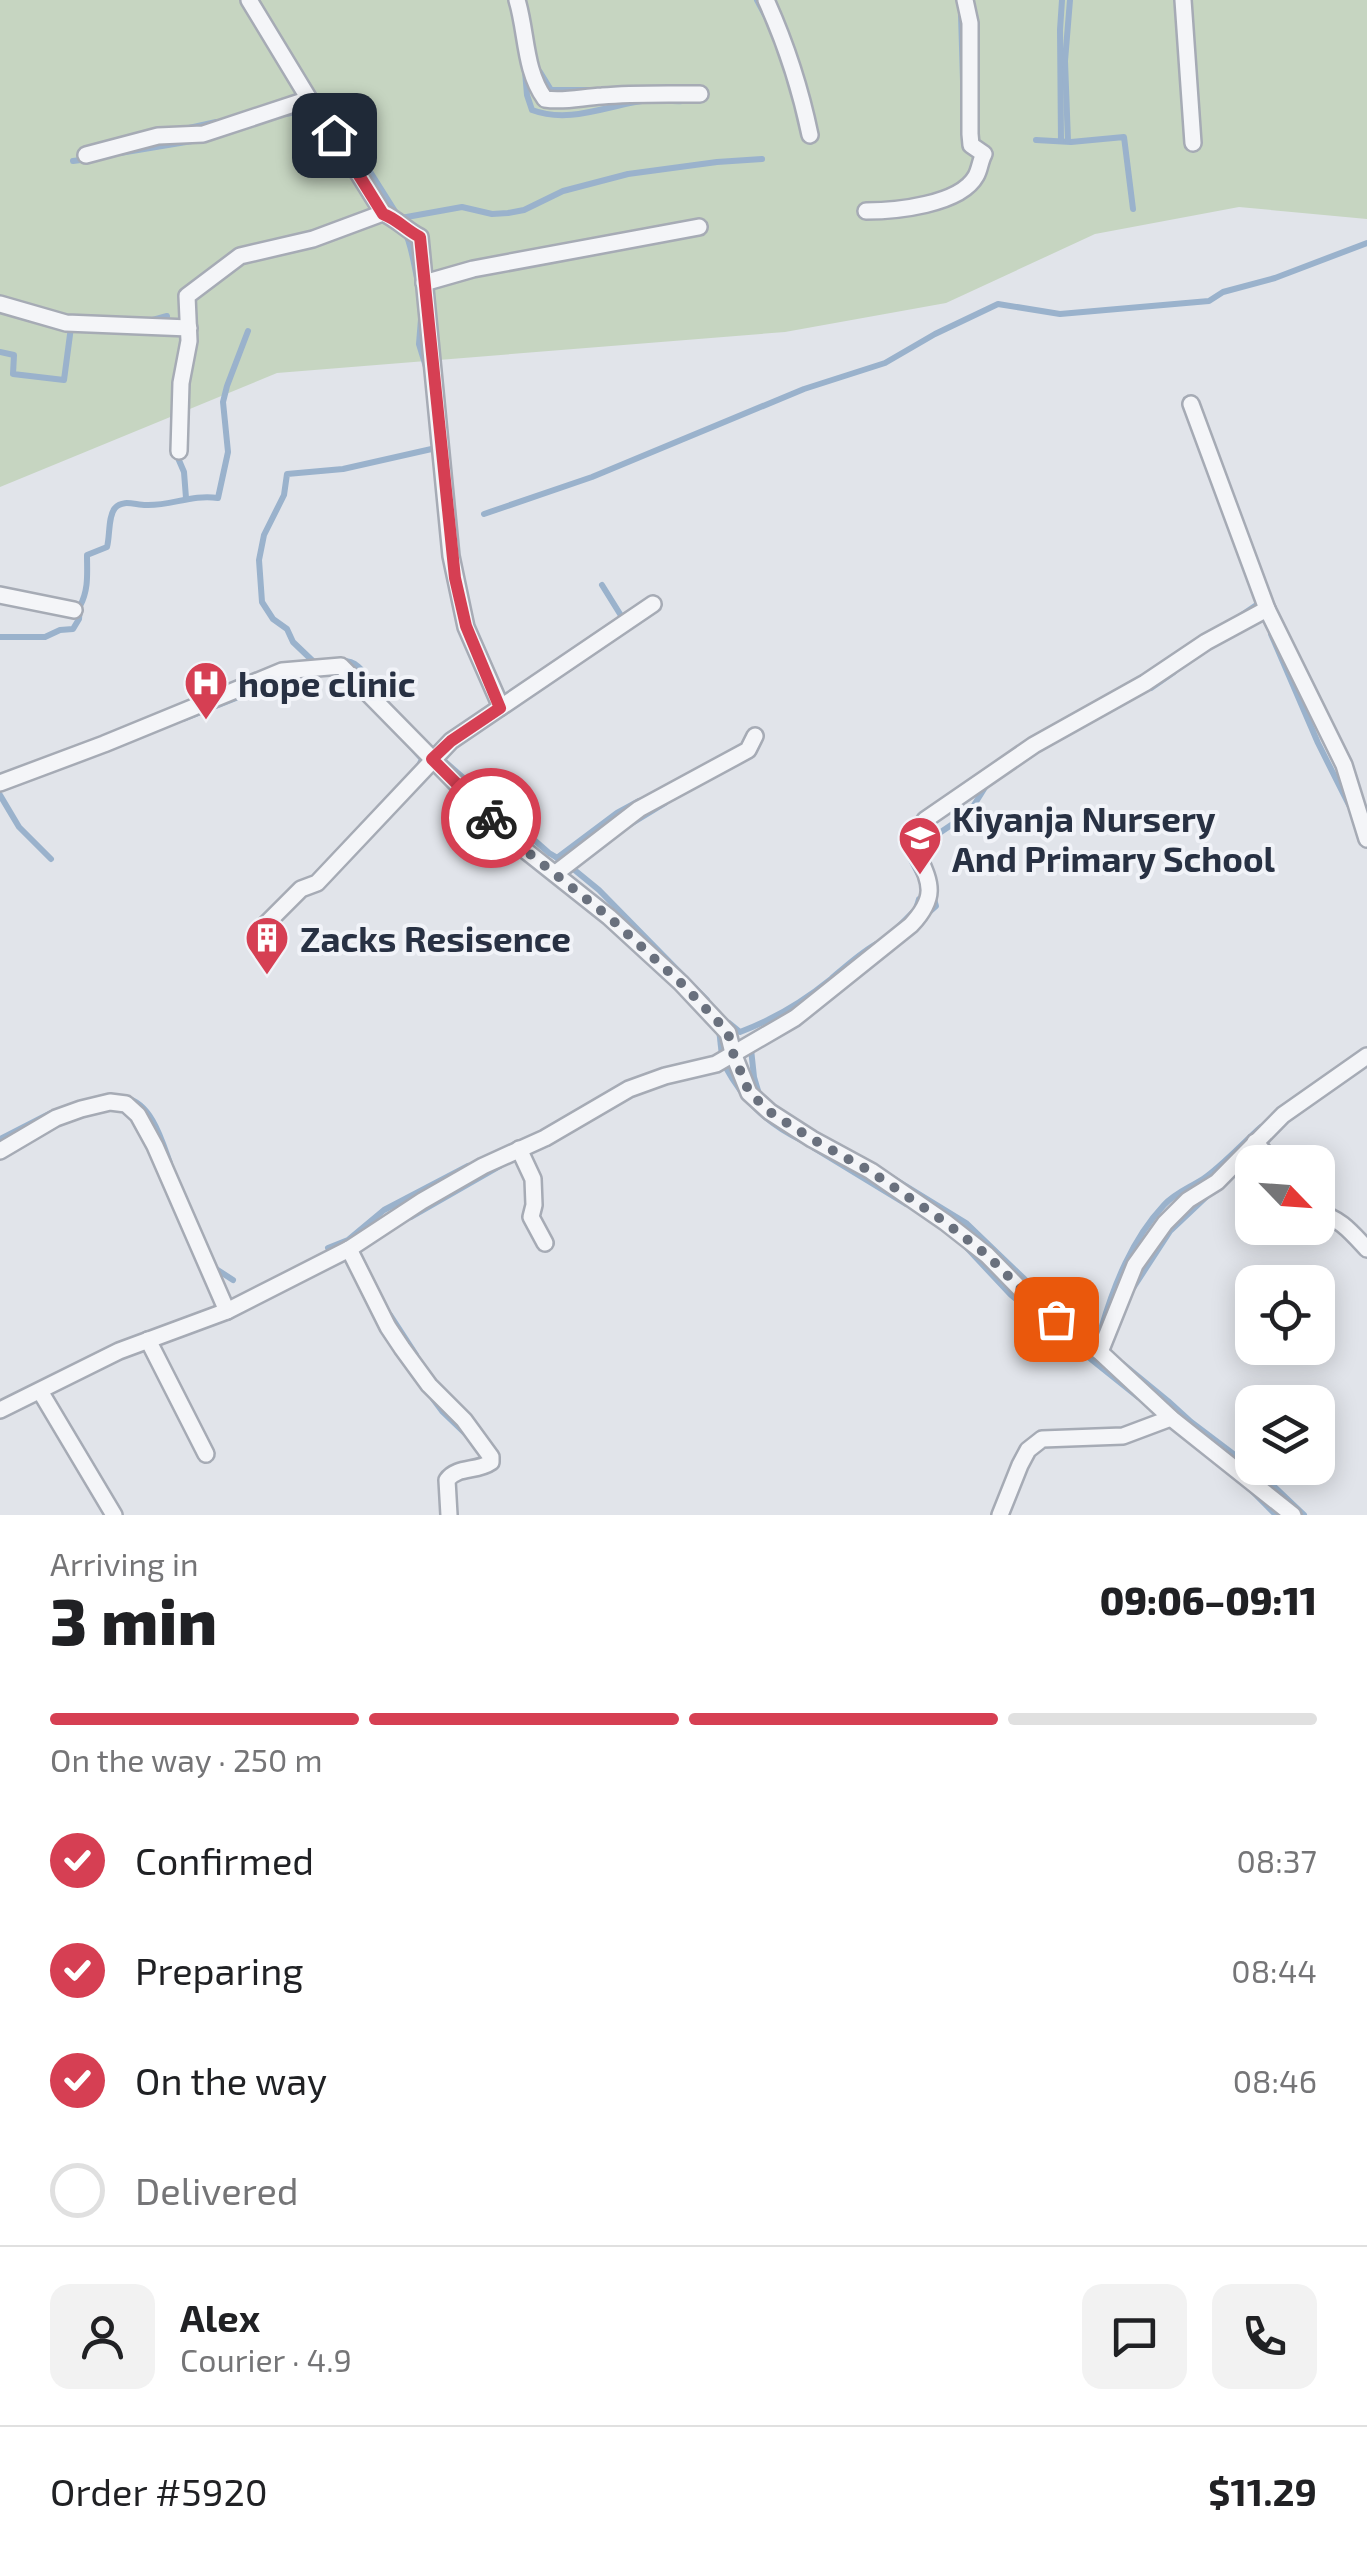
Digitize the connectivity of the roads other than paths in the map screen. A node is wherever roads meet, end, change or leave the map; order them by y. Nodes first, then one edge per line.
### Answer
1 (249, 0) edge
2 (516, 0) edge
3 (766, 0) edge
4 (965, 0) edge
5 (1183, 0) edge
6 (700, 94) dead end
7 (309, 99) junction
8 (810, 134) dead end
9 (1194, 142) dead end
10 (86, 155) dead end
11 (866, 212) dead end
12 (383, 214) junction
13 (699, 227) dead end
14 (424, 283) junction
15 (0, 304) edge
16 (188, 328) junction
17 (1191, 404) dead end
18 (179, 451) dead end
19 (0, 595) edge
20 (653, 604) dead end
21 (74, 610) dead end
22 (1267, 610) junction
23 (500, 708) junction
24 (754, 736) dead end
25 (432, 759) junction
26 (0, 783) edge
27 (1367, 839) edge
28 (556, 873) junction
29 (264, 927) dead end
30 (733, 1053) junction
31 (1367, 1056) edge
32 (1259, 1145) edge
33 (519, 1149) junction
34 (0, 1151) edge
35 (1235, 1166) edge
36 (1335, 1219) edge
37 (545, 1243) dead end
38 (349, 1249) junction
39 (1367, 1250) edge
40 (227, 1311) junction
41 (148, 1340) junction
42 (1100, 1352) junction
43 (40, 1391) junction
44 (0, 1410) edge
45 (1171, 1418) junction
46 (206, 1454) dead end
47 (114, 1515) edge
48 (449, 1515) edge
49 (1000, 1515) edge
50 (1293, 1515) edge

1 - 7 street
2 - 6 street
3 - 8 street
4 - 11 street
5 - 9 street
7 - 10 street
7 - 12 street
12 - 14 street
12 - 16 street
13 - 14 street
14 - 23 street
15 - 16 street
16 - 18 street
17 - 22 street
19 - 21 street
20 - 23 street
22 - 27 street
22 - 30 street
23 - 25 street
24 - 28 street
25 - 26 street
25 - 28 street
25 - 29 street
28 - 30 street
30 - 33 street
30 - 42 street
31 - 32 street
33 - 37 street
33 - 38 street
34 - 40 street
35 - 42 street
36 - 39 street
38 - 40 street
38 - 48 street
40 - 41 street
41 - 43 street
41 - 46 street
42 - 45 street
43 - 44 street
43 - 47 street
45 - 49 street
45 - 50 street

